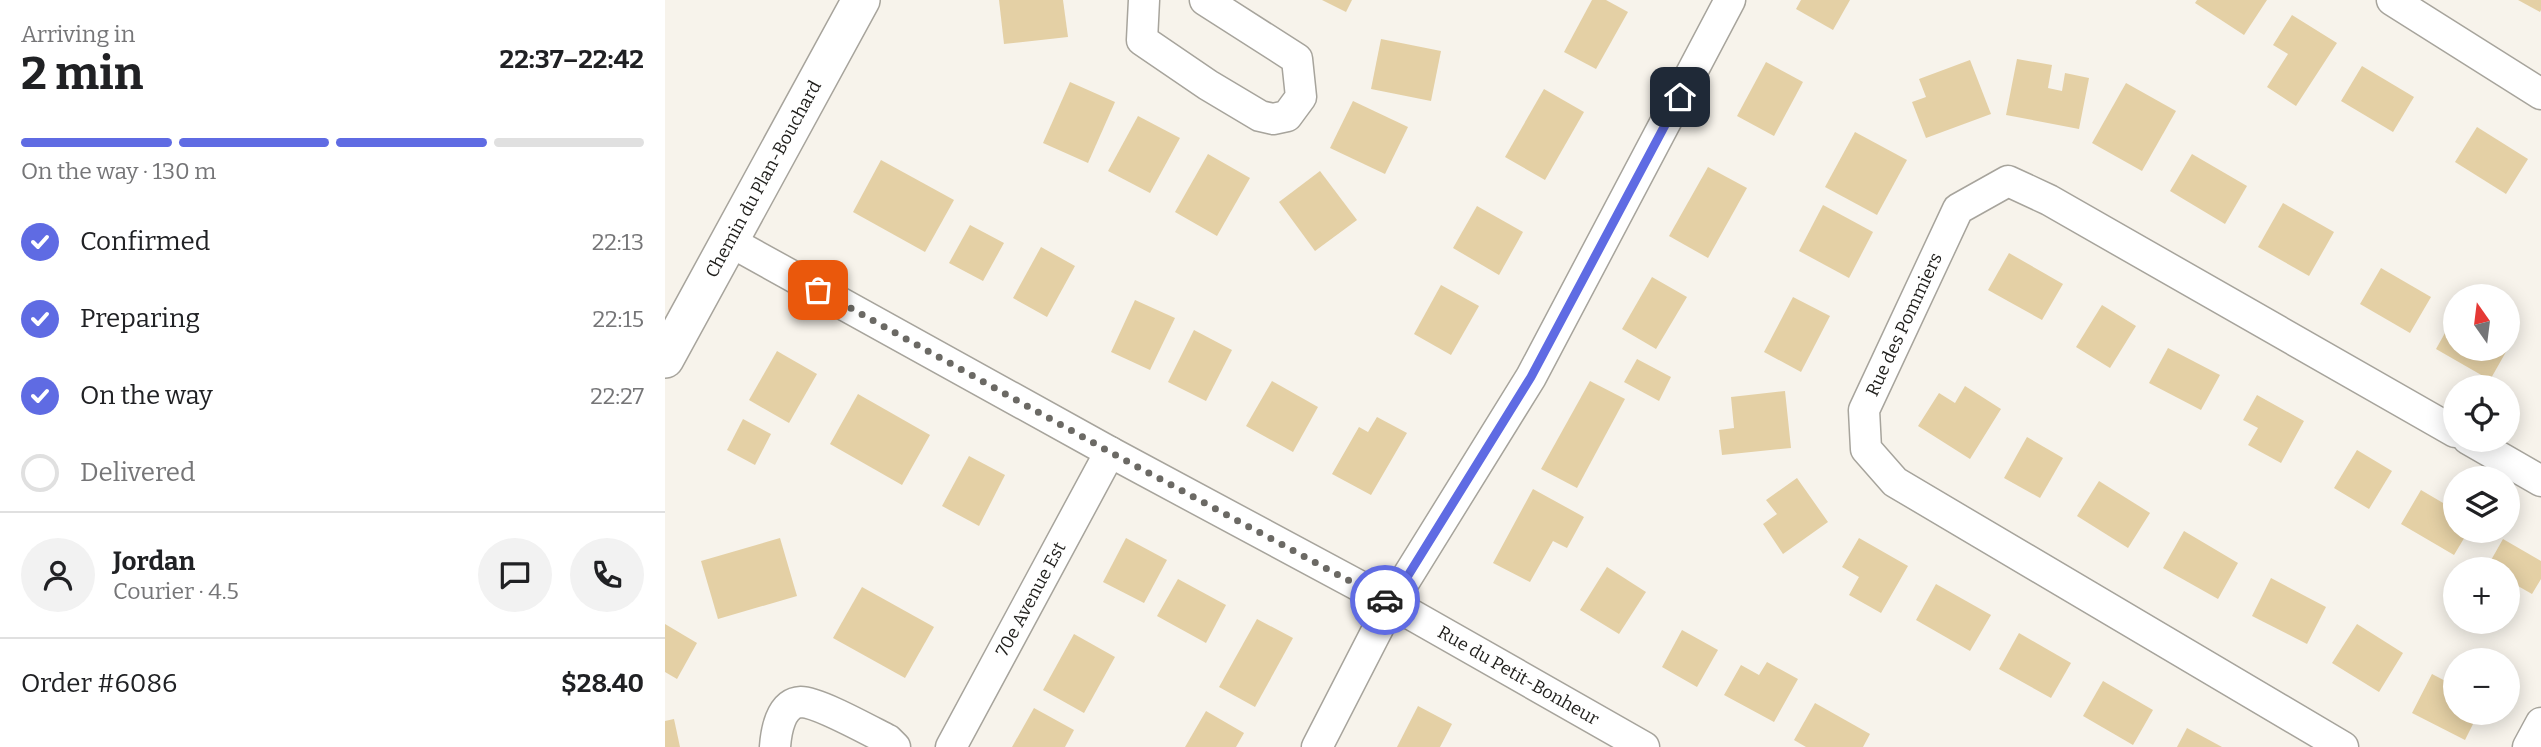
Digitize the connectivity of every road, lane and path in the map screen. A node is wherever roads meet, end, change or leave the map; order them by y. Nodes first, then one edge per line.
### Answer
1 (861, 0) edge
2 (1143, 0) edge
3 (1205, 0) edge
4 (1730, 0) edge
5 (2392, 0) edge
6 (2541, 94) edge
7 (729, 241) junction
8 (665, 359) edge
9 (2443, 425) edge
10 (1110, 452) junction
11 (2491, 452) edge
12 (2541, 481) edge
13 (1391, 603) junction
14 (2541, 723) edge
15 (775, 747) edge
16 (895, 747) edge
17 (951, 747) edge
18 (1317, 747) edge
19 (1644, 747) edge
20 (2343, 747) edge
21 (2528, 747) edge

1 - 7 street, Chemin du Plan-Bouchard
2 - 3 street
4 - 13 street
5 - 6 street
7 - 8 street, Chemin du Plan-Bouchard
7 - 10 street, Rue du Petit-Bonheur
9 - 20 street, Rue des Pommiers
10 - 13 street, Rue du Petit-Bonheur
10 - 17 street, 70e Avenue Est
11 - 12 street
13 - 18 street
13 - 19 street, Rue du Petit-Bonheur
14 - 21 street
15 - 16 street

